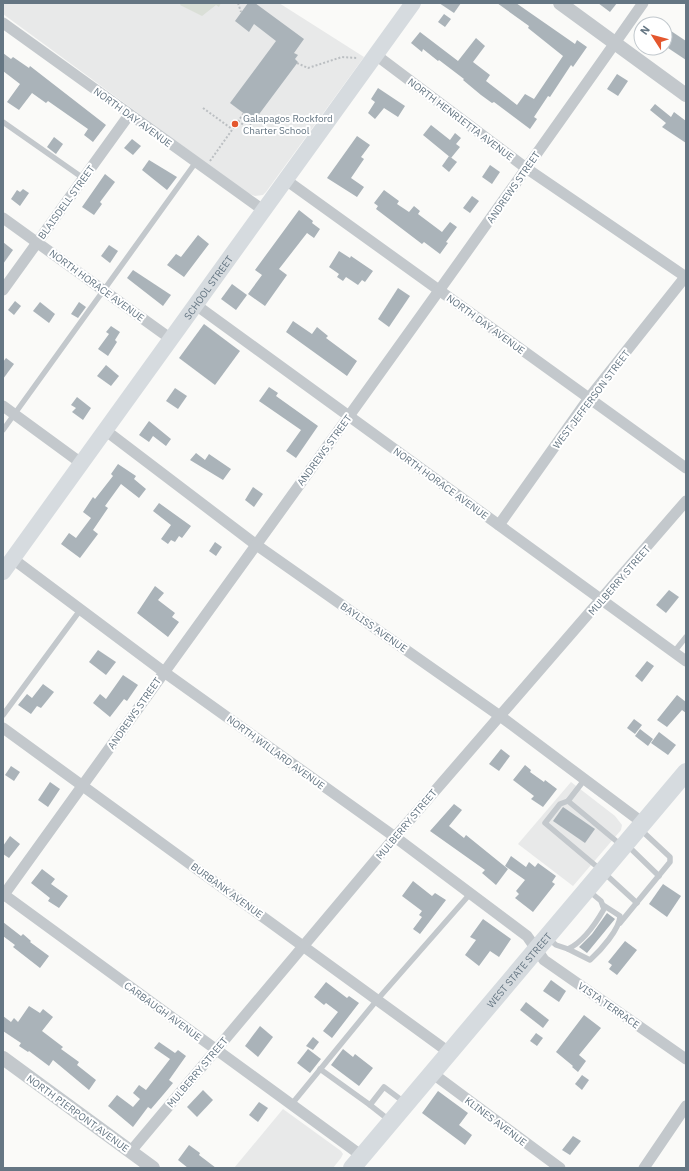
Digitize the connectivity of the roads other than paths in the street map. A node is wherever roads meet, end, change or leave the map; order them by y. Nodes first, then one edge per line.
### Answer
1 (413, 3) edge
2 (560, 3) edge
3 (643, 3) edge
4 (3, 23) edge
5 (615, 44) junction
6 (368, 57) junction
7 (686, 95) edge
8 (129, 115) junction
9 (3, 122) edge
10 (200, 165) junction
11 (526, 168) junction
12 (84, 178) junction
13 (286, 180) junction
14 (264, 210) junction
15 (3, 218) edge
16 (37, 243) junction
17 (686, 277) edge
18 (3, 290) edge
19 (104, 290) junction
20 (440, 290) junction
21 (196, 305) junction
22 (171, 339) junction
23 (589, 398) junction
24 (3, 406) edge
25 (14, 414) junction
26 (349, 415) junction
27 (3, 430) edge
28 (105, 430) junction
29 (81, 463) junction
30 (686, 468) edge
31 (686, 501) edge
32 (499, 525) junction
33 (255, 544) junction
34 (13, 559) junction
35 (3, 572) edge
36 (602, 599) junction
37 (81, 609) junction
38 (686, 637) edge
39 (674, 652) junction
40 (686, 661) edge
41 (164, 672) junction
42 (3, 716) edge
43 (500, 716) junction
44 (3, 728) edge
45 (686, 772) edge
46 (585, 779) junction
47 (82, 786) junction
48 (568, 802) junction
49 (641, 826) junction
50 (395, 837) junction
51 (624, 845) junction
52 (602, 871) junction
53 (659, 876) junction
54 (586, 889) junction
55 (470, 894) junction
56 (3, 895) edge
57 (638, 903) junction
58 (604, 905) junction
59 (620, 923) junction
60 (541, 942) junction
61 (305, 946) junction
62 (568, 949) junction
63 (377, 1000) junction
64 (215, 1050) junction
65 (450, 1053) junction
66 (3, 1058) edge
67 (686, 1060) edge
68 (320, 1069) junction
69 (432, 1073) junction
70 (406, 1104) junction
71 (290, 1105) junction
72 (370, 1105) junction
73 (686, 1106) edge
74 (391, 1122) junction
75 (131, 1151) junction
76 (357, 1162) edge
77 (153, 1168) edge
78 (560, 1168) edge
79 (644, 1168) edge

1 - 6 main road, SCHOOL STREET
2 - 5 street
3 - 5 street, ANDREWS STREET
4 - 8 street, NORTH DAY AVENUE
5 - 7 street
5 - 11 street, ANDREWS STREET
6 - 11 street, NORTH HENRIETTA AVENUE
6 - 13 main road, SCHOOL STREET
8 - 10 street, NORTH DAY AVENUE
8 - 12 street, BLAISDELL STREET
9 - 12 lane
10 - 14 street, NORTH DAY AVENUE
10 - 19 lane
11 - 17 street, NORTH HENRIETTA AVENUE
11 - 20 street, ANDREWS STREET
12 - 16 street, BLAISDELL STREET
13 - 14 main road, SCHOOL STREET
13 - 20 street, NORTH DAY AVENUE
14 - 21 main road, SCHOOL STREET
15 - 16 street, NORTH HORACE AVENUE
16 - 18 street, BLAISDELL STREET
16 - 19 street, NORTH HORACE AVENUE
17 - 23 street, WEST JEFFERSON STREET
19 - 22 street, NORTH HORACE AVENUE
19 - 25 lane
20 - 23 street, NORTH DAY AVENUE
20 - 26 street, ANDREWS STREET
21 - 22 main road, SCHOOL STREET
21 - 26 street, NORTH HORACE AVENUE
22 - 28 main road, SCHOOL STREET
23 - 30 street, NORTH DAY AVENUE
23 - 32 street, WEST JEFFERSON STREET
24 - 25 street
25 - 27 lane
25 - 29 street
26 - 32 street, NORTH HORACE AVENUE
26 - 33 street, ANDREWS STREET
28 - 29 main road, SCHOOL STREET
28 - 33 street, BAYLISS AVENUE
29 - 34 main road, SCHOOL STREET
31 - 36 street, MULBERRY STREET
32 - 36 street, NORTH HORACE AVENUE
33 - 41 street, ANDREWS STREET
33 - 43 street, BAYLISS AVENUE
34 - 35 main road, SCHOOL STREET
34 - 37 street, NORTH WILLARD AVENUE
36 - 39 street, NORTH HORACE AVENUE
36 - 43 street, MULBERRY STREET
37 - 41 street, NORTH WILLARD AVENUE
37 - 42 lane
38 - 39 lane
39 - 40 street, NORTH HORACE AVENUE
41 - 47 street, ANDREWS STREET
41 - 50 street, NORTH WILLARD AVENUE
43 - 46 street, BAYLISS AVENUE
43 - 50 street, MULBERRY STREET
44 - 47 street, BURBANK AVENUE
45 - 49 main road, WEST STATE STREET
46 - 48 lane
46 - 49 street, BAYLISS AVENUE
47 - 56 street, ANDREWS STREET
47 - 61 street, BURBANK AVENUE
48 - 51 lane
48 - 52 lane
49 - 51 main road, WEST STATE STREET
49 - 53 lane
50 - 55 street, NORTH WILLARD AVENUE
50 - 61 street, MULBERRY STREET
51 - 52 main road, WEST STATE STREET
51 - 53 lane
52 - 54 main road, WEST STATE STREET
52 - 57 lane
53 - 57 lane
54 - 58 lane
54 - 60 main road, WEST STATE STREET
55 - 60 street, NORTH WILLARD AVENUE
55 - 63 lane
56 - 64 street, CARBAUGH AVENUE
57 - 59 lane
58 - 59 lane
58 - 62 lane
59 - 62 lane
60 - 62 lane
60 - 65 main road, WEST STATE STREET
60 - 67 street, VISTA TERRACE
61 - 63 street, BURBANK AVENUE
61 - 64 street, MULBERRY STREET
63 - 65 street, BURBANK AVENUE
63 - 68 lane
64 - 71 street, CARBAUGH AVENUE
64 - 75 street, MULBERRY STREET
65 - 69 main road, WEST STATE STREET
66 - 75 street, NORTH PIERPONT AVENUE
68 - 71 lane
68 - 72 lane
69 - 70 main road, WEST STATE STREET
69 - 78 street, KLINES AVENUE
70 - 72 lane
70 - 74 main road, WEST STATE STREET
71 - 76 street, CARBAUGH AVENUE
72 - 74 lane
73 - 79 street
74 - 76 main road, WEST STATE STREET
75 - 77 street, NORTH PIERPONT AVENUE

